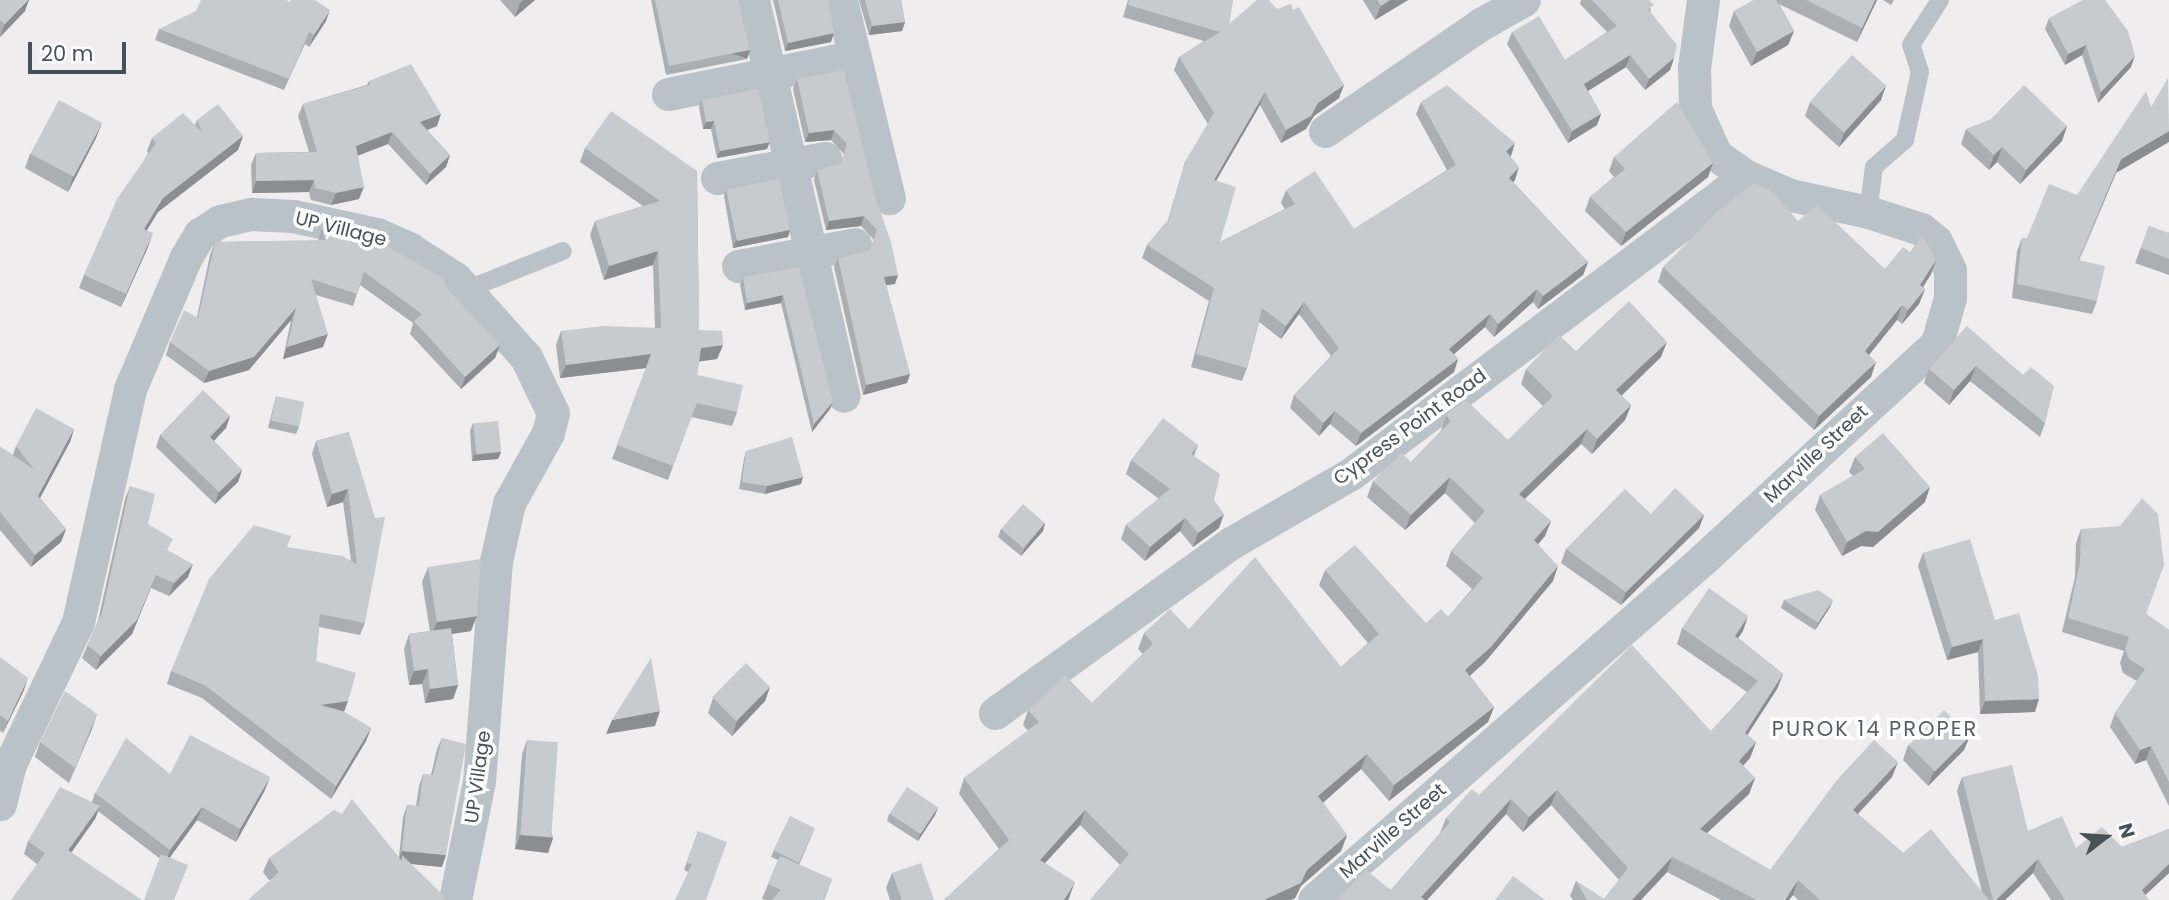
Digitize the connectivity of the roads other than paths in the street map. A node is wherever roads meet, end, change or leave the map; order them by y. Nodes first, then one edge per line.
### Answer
1 (753, 0) edge
2 (841, 0) edge
3 (1524, 0) edge
4 (1703, 0) edge
5 (1940, 0) edge
6 (854, 57) junction
7 (769, 74) junction
8 (668, 94) dead end
9 (1325, 131) dead end
10 (825, 158) dead end
11 (790, 165) junction
12 (1746, 176) junction
13 (717, 178) dead end
14 (889, 198) dead end
15 (1868, 212) junction
16 (855, 244) dead end
17 (563, 251) dead end
18 (810, 252) junction
19 (738, 266) dead end
20 (468, 289) junction
21 (844, 396) dead end
22 (995, 713) dead end
23 (0, 804) edge
24 (455, 900) edge
25 (1314, 900) edge

1 - 7 street
2 - 6 street
3 - 9 street
4 - 12 street, Marville Street
5 - 15 lane
6 - 7 street
6 - 14 street
7 - 8 street
7 - 11 street
10 - 11 street
11 - 13 street
11 - 18 street
12 - 15 street, Marville Street
12 - 22 street, Cypress Point Road
15 - 25 street, Marville Street
16 - 18 street
17 - 20 lane
18 - 19 street
18 - 21 street
20 - 23 street, UP Village
20 - 24 street, UP Village

